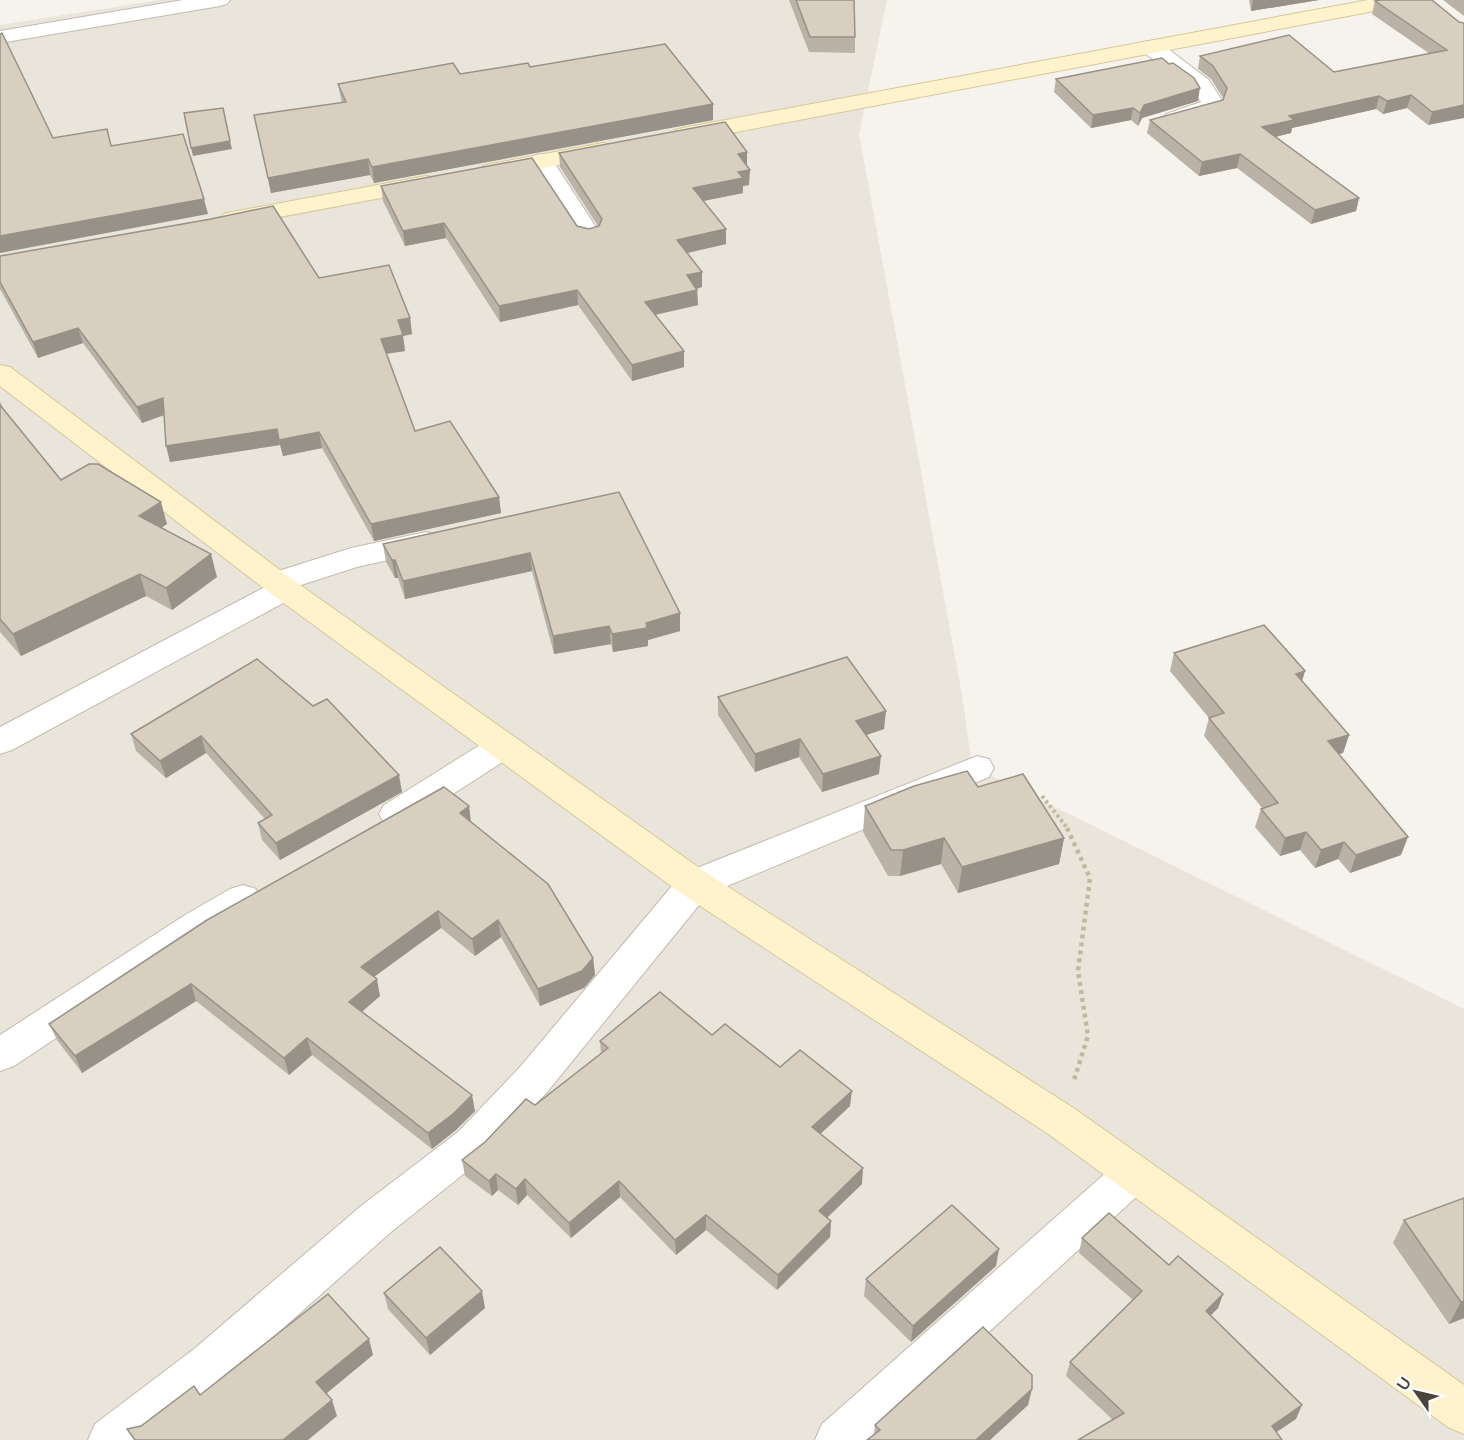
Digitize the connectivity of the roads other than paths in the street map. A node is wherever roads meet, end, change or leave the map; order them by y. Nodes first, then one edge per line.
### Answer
1 (220, 0) edge
2 (1401, 0) edge
3 (0, 37) edge
4 (1151, 47) junction
5 (1151, 125) dead end
6 (658, 139) edge
7 (623, 146) edge
8 (541, 161) junction
9 (470, 175) edge
10 (447, 179) edge
11 (212, 223) edge
12 (589, 235) edge
13 (0, 373) edge
14 (454, 535) edge
15 (281, 585) junction
16 (0, 742) edge
17 (503, 746) junction
18 (977, 768) dead end
19 (363, 832) edge
20 (695, 884) junction
21 (270, 885) edge
22 (0, 1055) edge
23 (1132, 1174) junction
24 (1464, 1412) edge
25 (111, 1440) edge
26 (838, 1440) edge

1 - 3 street
2 - 4 street
4 - 5 street
4 - 6 street
7 - 8 street
8 - 9 street
8 - 12 street
10 - 11 street
13 - 15 street
14 - 15 street
15 - 16 street
15 - 17 street
17 - 19 street
17 - 20 street
18 - 20 street
20 - 23 street
20 - 25 street
21 - 22 street
23 - 24 street
23 - 26 street

